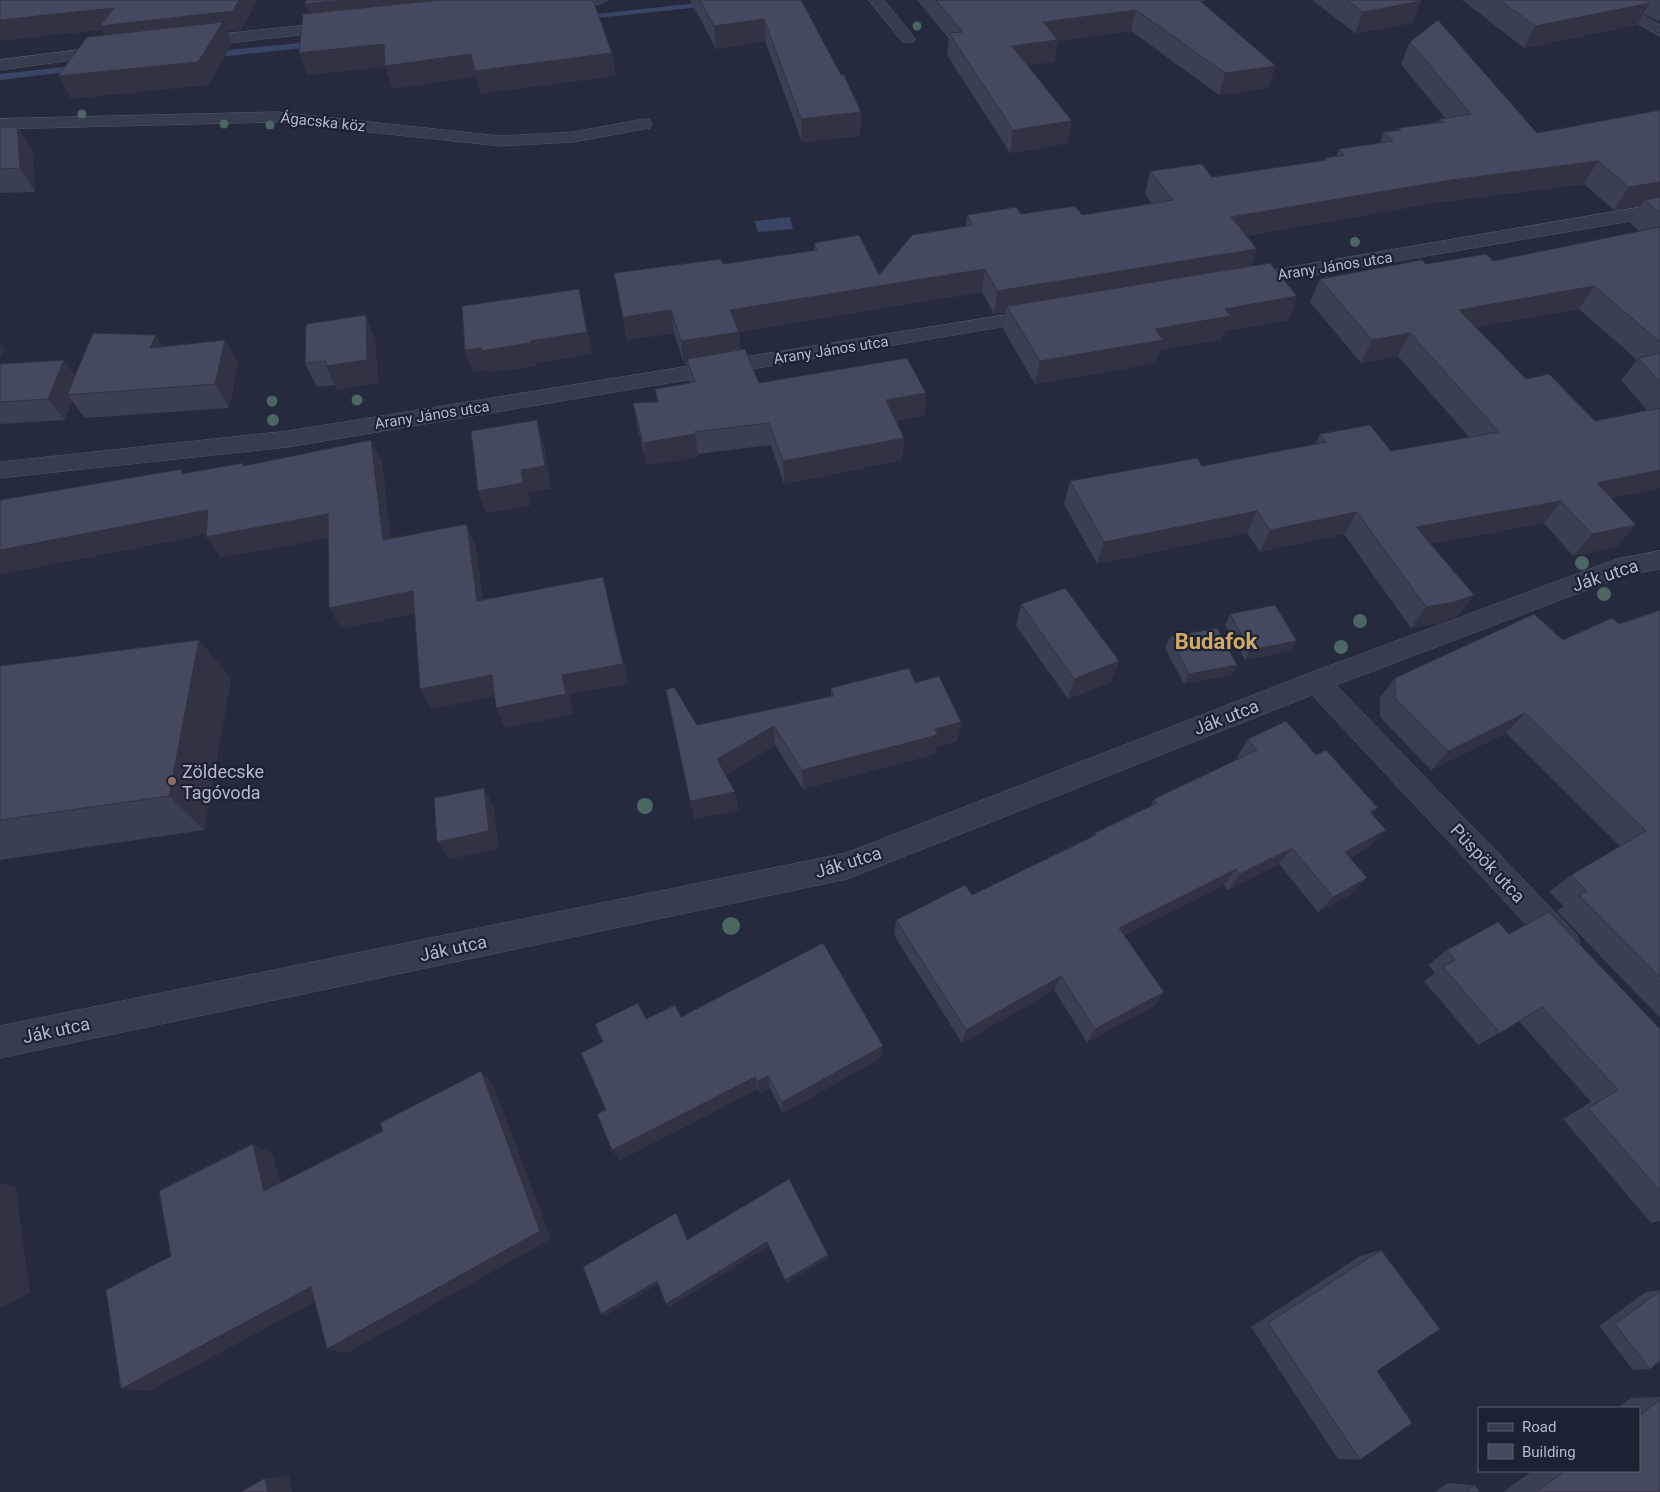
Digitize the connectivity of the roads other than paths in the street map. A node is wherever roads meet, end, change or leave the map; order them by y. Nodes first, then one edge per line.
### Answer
1 (601, 0) edge
2 (876, 0) edge
3 (1605, 0) edge
4 (545, 6) edge
5 (353, 26) edge
6 (1660, 31) edge
7 (908, 39) dead end
8 (178, 44) edge
9 (121, 50) edge
10 (0, 65) edge
11 (0, 124) edge
12 (644, 124) dead end
13 (1660, 210) edge
14 (1224, 285) edge
15 (1059, 312) edge
16 (0, 470) edge
17 (1660, 560) edge
18 (1316, 682) junction
19 (1584, 964) edge
20 (0, 1042) edge

1 - 4 street
2 - 7 street
3 - 6 street
5 - 8 street
9 - 10 street
11 - 12 street, Ágacska köz
13 - 14 street, Arany János utca
15 - 16 street, Arany János utca
17 - 18 street, Ják utca
18 - 19 street, Püspök utca
18 - 20 street, Ják utca

